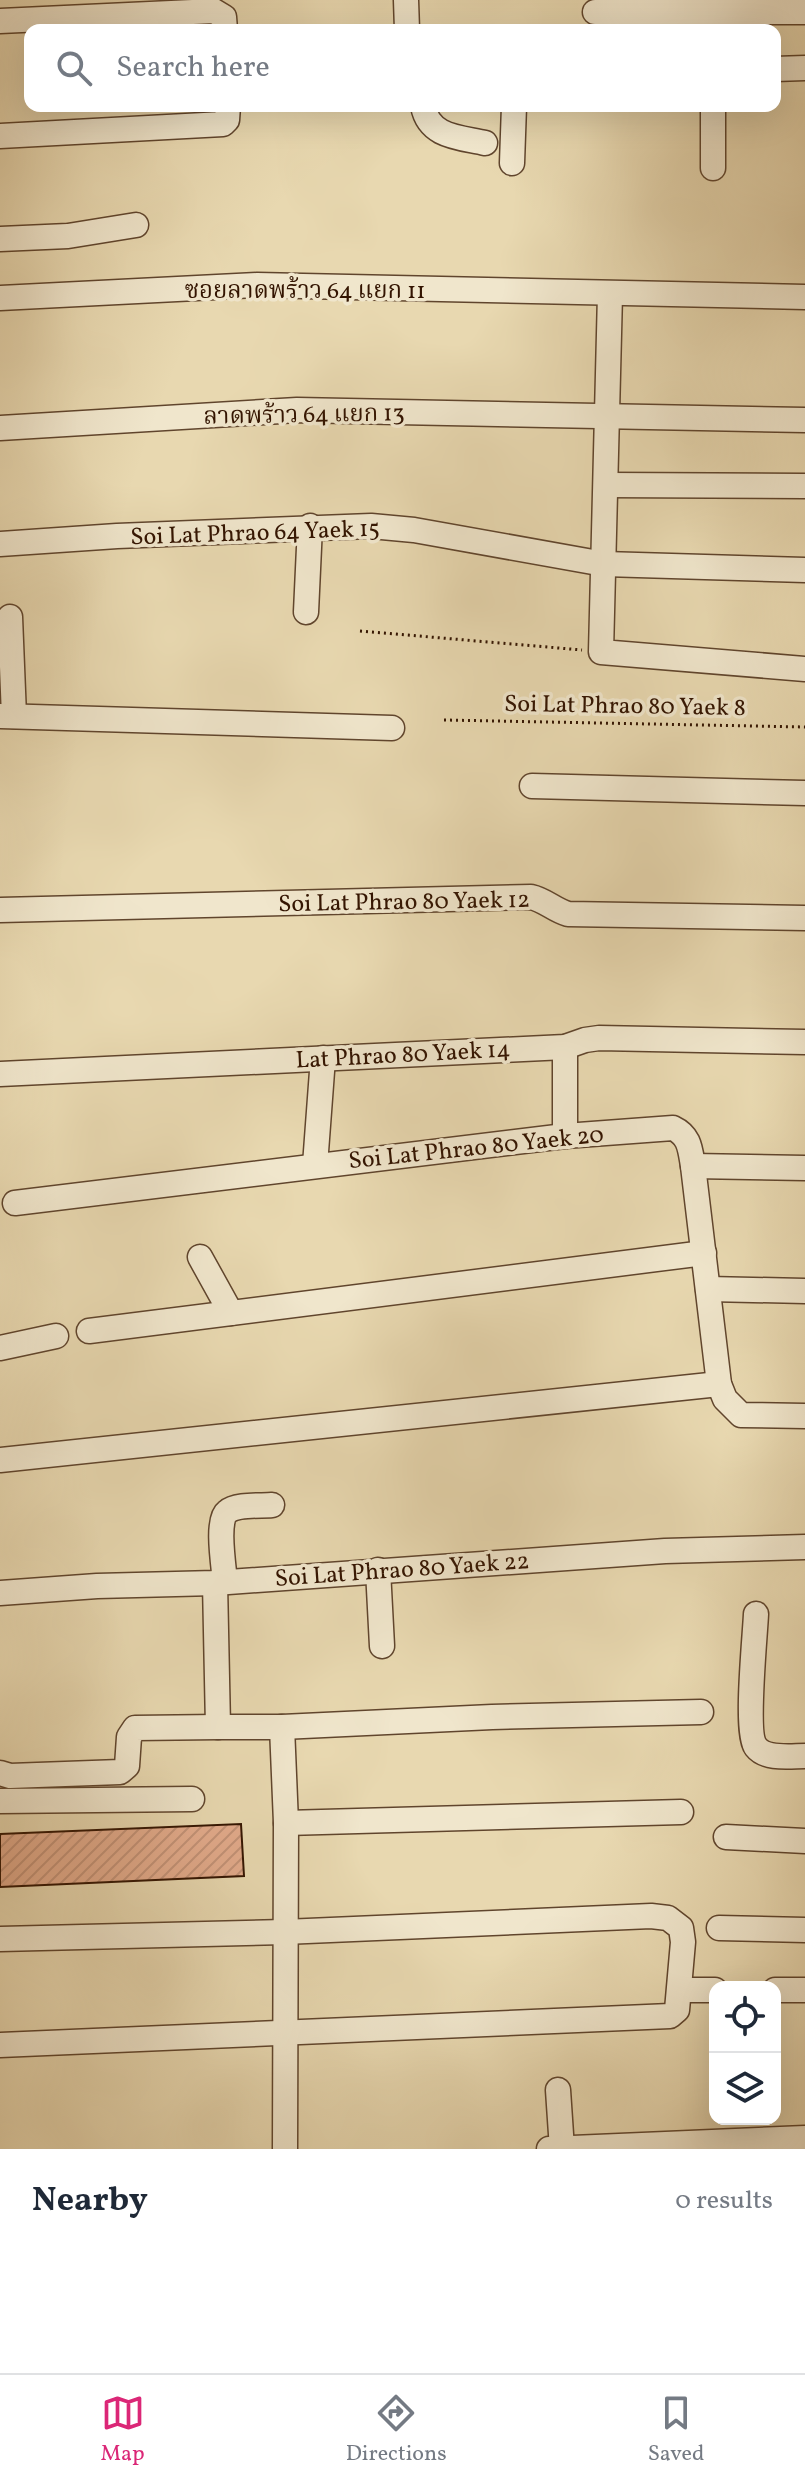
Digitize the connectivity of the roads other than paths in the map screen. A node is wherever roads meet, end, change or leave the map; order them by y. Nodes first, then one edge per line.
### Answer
1 (406, 0) edge
2 (595, 12) dead end
3 (805, 12) edge
4 (219, 20) edge
5 (0, 21) edge
6 (407, 24) edge
7 (805, 68) edge
8 (781, 69) edge
9 (228, 112) edge
10 (425, 112) edge
11 (514, 112) edge
12 (713, 112) edge
13 (0, 136) edge
14 (485, 143) dead end
15 (512, 163) dead end
16 (713, 168) dead end
17 (136, 225) dead end
18 (0, 239) edge
19 (610, 294) junction
20 (805, 297) edge
21 (0, 298) edge
22 (608, 417) junction
23 (805, 420) edge
24 (0, 428) edge
25 (606, 485) junction
26 (805, 486) edge
27 (310, 526) junction
28 (0, 544) edge
29 (604, 564) junction
30 (805, 570) edge
31 (306, 612) dead end
32 (10, 617) dead end
33 (805, 669) edge
34 (7, 716) edge
35 (392, 728) dead end
36 (532, 786) dead end
37 (805, 793) edge
38 (0, 910) edge
39 (805, 918) edge
40 (805, 1042) edge
41 (565, 1047) junction
42 (323, 1058) junction
43 (0, 1074) edge
44 (565, 1136) junction
45 (315, 1165) junction
46 (693, 1166) junction
47 (805, 1168) edge
48 (15, 1203) dead end
49 (704, 1253) junction
50 (200, 1257) dead end
51 (708, 1289) junction
52 (805, 1291) edge
53 (231, 1313) junction
54 (89, 1331) dead end
55 (56, 1336) dead end
56 (0, 1348) edge
57 (719, 1384) junction
58 (805, 1416) edge
59 (0, 1460) edge
60 (272, 1505) dead end
61 (805, 1547) edge
62 (378, 1570) junction
63 (220, 1582) junction
64 (0, 1593) edge
65 (756, 1614) dead end
66 (382, 1646) dead end
67 (701, 1712) dead end
68 (218, 1727) junction
69 (282, 1727) junction
70 (805, 1756) edge
71 (0, 1773) edge
72 (192, 1799) dead end
73 (0, 1801) edge
74 (681, 1812) dead end
75 (286, 1823) junction
76 (726, 1837) dead end
77 (805, 1841) edge
78 (719, 1928) dead end
79 (805, 1930) edge
80 (284, 1932) junction
81 (0, 1939) edge
82 (681, 1990) junction
83 (709, 1990) edge
84 (781, 1990) edge
85 (805, 1990) edge
86 (285, 2034) junction
87 (0, 2045) edge
88 (558, 2090) dead end
89 (805, 2138) edge
90 (687, 2146) edge
91 (285, 2149) edge
92 (549, 2149) edge
93 (562, 2149) edge

1 - 6 street
2 - 3 street
4 - 5 street
7 - 8 street
9 - 13 street
10 - 14 street
11 - 15 street
12 - 16 street
17 - 18 street
19 - 20 street, ซอยลาดพร้าว 64 แยก 11
19 - 21 street, ซอยลาดพร้าว 64 แยก 11
19 - 22 street
22 - 23 street, ลาดพร้าว 64 แยก 13
22 - 24 street, ลาดพร้าว 64 แยก 13
22 - 25 street
25 - 26 street
25 - 29 street
27 - 28 street, Soi Lat Phrao 64 Yaek 15
27 - 29 street, Soi Lat Phrao 64 Yaek 15
27 - 31 street
29 - 30 street, Soi Lat Phrao 64 Yaek 15
29 - 33 street
32 - 34 street
34 - 35 street
36 - 37 street
38 - 39 street, Soi Lat Phrao 80 Yaek 12
40 - 41 street, Lat Phrao 80 Yaek 14
41 - 42 street, Lat Phrao 80 Yaek 14
41 - 44 street
42 - 43 street, Lat Phrao 80 Yaek 14
42 - 45 street
44 - 45 street, Soi Lat Phrao 80 Yaek 20
44 - 46 street, Soi Lat Phrao 80 Yaek 20
45 - 48 street, Soi Lat Phrao 80 Yaek 20
46 - 47 street
46 - 49 street, Soi Lat Phrao 80 Yaek 20
49 - 51 street, Soi Lat Phrao 80 Yaek 20
49 - 53 street
50 - 53 street
51 - 52 street
51 - 57 street, Soi Lat Phrao 80 Yaek 20
53 - 54 street
55 - 56 street
57 - 58 street
57 - 59 street
60 - 63 street
61 - 62 street, Soi Lat Phrao 80 Yaek 22
62 - 63 street, Soi Lat Phrao 80 Yaek 22
62 - 66 street
63 - 64 street, Soi Lat Phrao 80 Yaek 22
63 - 68 street
65 - 70 street
67 - 69 street
68 - 69 street
68 - 71 street
69 - 75 street
72 - 73 street
74 - 75 street
75 - 80 street
76 - 77 street
78 - 79 street
80 - 81 street
80 - 82 street
80 - 86 street
82 - 83 street
82 - 86 street
84 - 85 street
86 - 87 street
86 - 91 street
88 - 93 street
89 - 90 street
90 - 93 street
92 - 93 street

